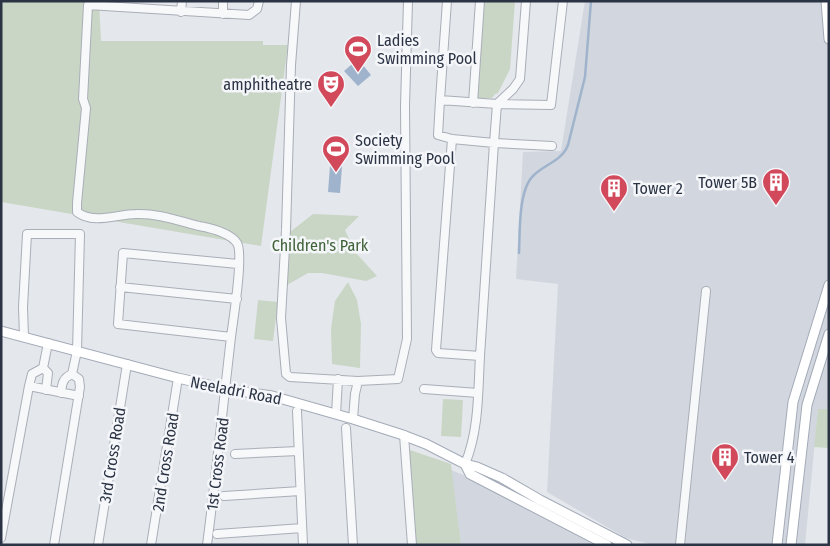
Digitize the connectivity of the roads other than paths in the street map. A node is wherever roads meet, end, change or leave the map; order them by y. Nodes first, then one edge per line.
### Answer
1 (182, 1) edge
2 (223, 1) edge
3 (259, 1) edge
4 (296, 1) edge
5 (408, 1) edge
6 (447, 1) edge
7 (480, 1) edge
8 (526, 1) edge
9 (563, 1) edge
10 (826, 1) edge
11 (130, 5) edge
12 (181, 12) junction
13 (224, 14) junction
14 (829, 39) edge
15 (440, 100) junction
16 (473, 103) junction
17 (497, 104) junction
18 (452, 139) junction
19 (494, 143) junction
20 (552, 146) dead end
21 (238, 264) junction
22 (829, 285) edge
23 (120, 287) junction
24 (706, 291) dead end
25 (236, 299) junction
26 (1, 330) edge
27 (829, 334) edge
28 (231, 336) junction
29 (24, 337) junction
30 (48, 343) junction
31 (77, 351) junction
32 (480, 356) junction
33 (127, 364) junction
34 (43, 368) junction
35 (72, 374) junction
36 (178, 378) junction
37 (338, 380) junction
38 (358, 381) junction
39 (29, 386) junction
40 (226, 389) junction
41 (424, 389) dead end
42 (46, 390) junction
43 (61, 392) junction
44 (478, 393) junction
45 (79, 396) junction
46 (297, 412) dead end
47 (336, 414) junction
48 (353, 419) junction
49 (346, 428) dead end
50 (404, 435) junction
51 (298, 451) junction
52 (235, 454) dead end
53 (465, 464) junction
54 (300, 491) junction
55 (224, 496) dead end
56 (533, 496) junction
57 (528, 505) junction
58 (302, 528) junction
59 (217, 534) dead end
60 (1, 538) edge
61 (680, 544) edge
62 (54, 545) edge
63 (98, 545) edge
64 (151, 545) edge
65 (207, 545) edge
66 (303, 545) edge
67 (353, 545) edge
68 (412, 545) edge
69 (607, 545) edge
70 (627, 545) edge
71 (690, 545) edge
72 (776, 545) edge
73 (791, 545) edge

1 - 12 street
2 - 13 street
3 - 13 street
4 - 37 street
5 - 38 street
6 - 15 street
7 - 16 street
8 - 17 street
9 - 17 street
10 - 14 main road
11 - 12 street
11 - 21 street, 1st Cross Road
12 - 13 street
15 - 16 street
15 - 18 street
16 - 17 street
17 - 19 street
18 - 19 street
18 - 32 street
19 - 20 street
19 - 32 street
21 - 23 street
21 - 25 street, 1st Cross Road
22 - 72 main road
23 - 25 street
23 - 28 street
24 - 61 street
25 - 28 street, 1st Cross Road
26 - 29 main road, Neeladri Road
27 - 73 main road
28 - 40 street, 1st Cross Road
29 - 30 main road, Neeladri Road
29 - 31 street
30 - 31 main road, Neeladri Road
30 - 34 street
31 - 33 main road, Neeladri Road
31 - 35 street
32 - 44 street
33 - 36 main road, Neeladri Road
33 - 63 street, 3rd Cross Road
34 - 39 street
34 - 42 street
35 - 43 street
35 - 45 street
36 - 40 main road, Neeladri Road
36 - 64 street, 2nd Cross Road
37 - 38 street
37 - 47 street
38 - 48 street
39 - 42 street
39 - 60 street
40 - 47 main road, Neeladri Road
40 - 65 street, 1st Cross Road
41 - 44 street
42 - 43 street
43 - 45 street
44 - 53 street
45 - 62 street
46 - 51 street
47 - 48 main road, Neeladri Road
48 - 50 main road, Neeladri Road
49 - 67 street
50 - 53 main road, Neeladri Road
50 - 68 street
51 - 52 street
51 - 54 street
53 - 56 main road, Neeladri Road
53 - 57 main road, Neeladri Road
54 - 55 street
54 - 58 street
56 - 57 main road
56 - 70 main road, Neeladri Road
57 - 69 main road, Neeladri Road
58 - 59 street
58 - 66 street
61 - 71 street

